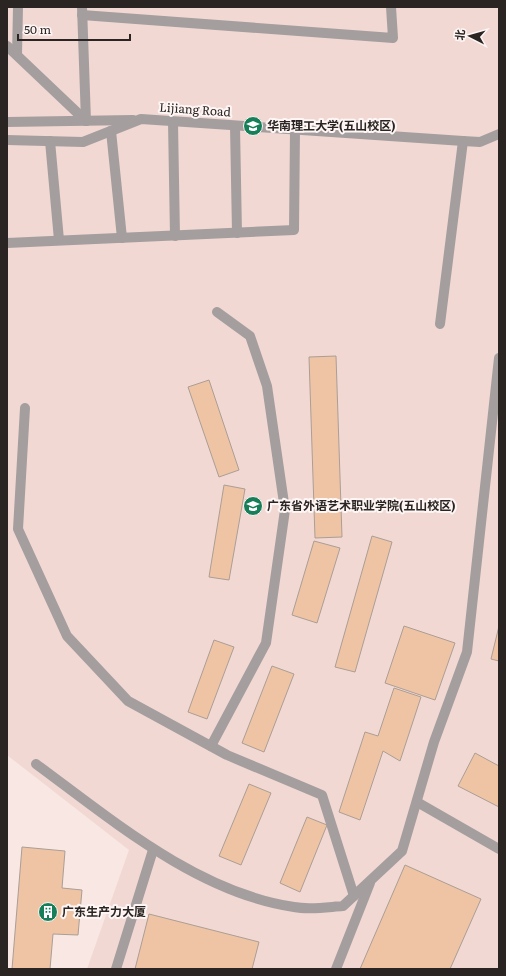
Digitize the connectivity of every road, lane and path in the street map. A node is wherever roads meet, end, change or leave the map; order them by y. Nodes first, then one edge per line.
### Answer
1 (18, 7) edge
2 (391, 7) edge
3 (82, 11) edge
4 (7, 46) edge
5 (17, 55) junction
6 (141, 119) junction
7 (86, 120) junction
8 (7, 122) edge
9 (173, 122) junction
10 (235, 126) junction
11 (295, 130) junction
12 (111, 131) junction
13 (499, 134) edge
14 (7, 140) edge
15 (50, 141) junction
16 (463, 141) junction
17 (237, 233) junction
18 (175, 236) junction
19 (122, 238) junction
20 (59, 240) junction
21 (7, 242) edge
22 (217, 312) dead end
23 (440, 324) dead end
24 (499, 358) edge
25 (25, 408) dead end
26 (211, 746) junction
27 (36, 764) dead end
28 (417, 802) junction
29 (499, 848) edge
30 (153, 850) junction
31 (371, 880) junction
32 (354, 896) junction
33 (116, 969) edge
34 (336, 969) edge

1 - 5 street
2 - 3 street
3 - 7 street
4 - 5 street
5 - 7 street
6 - 7 street
6 - 9 street, Lijiang Road
6 - 12 street, Lijiang Road
7 - 8 street
9 - 10 street, Lijiang Road
9 - 18 street
10 - 11 street, Lijiang Road
10 - 17 street
11 - 16 street, Lijiang Road
11 - 17 street
12 - 15 street, Lijiang Road
12 - 19 street
13 - 16 street, Lijiang Road
14 - 15 street, Lijiang Road
15 - 20 street
16 - 23 street
17 - 18 street
18 - 19 street
19 - 20 street
20 - 21 street
22 - 26 street
24 - 28 street
25 - 26 street
26 - 32 street
27 - 30 street
28 - 29 street
28 - 31 street
30 - 32 street
30 - 33 street
31 - 32 street
31 - 34 street

